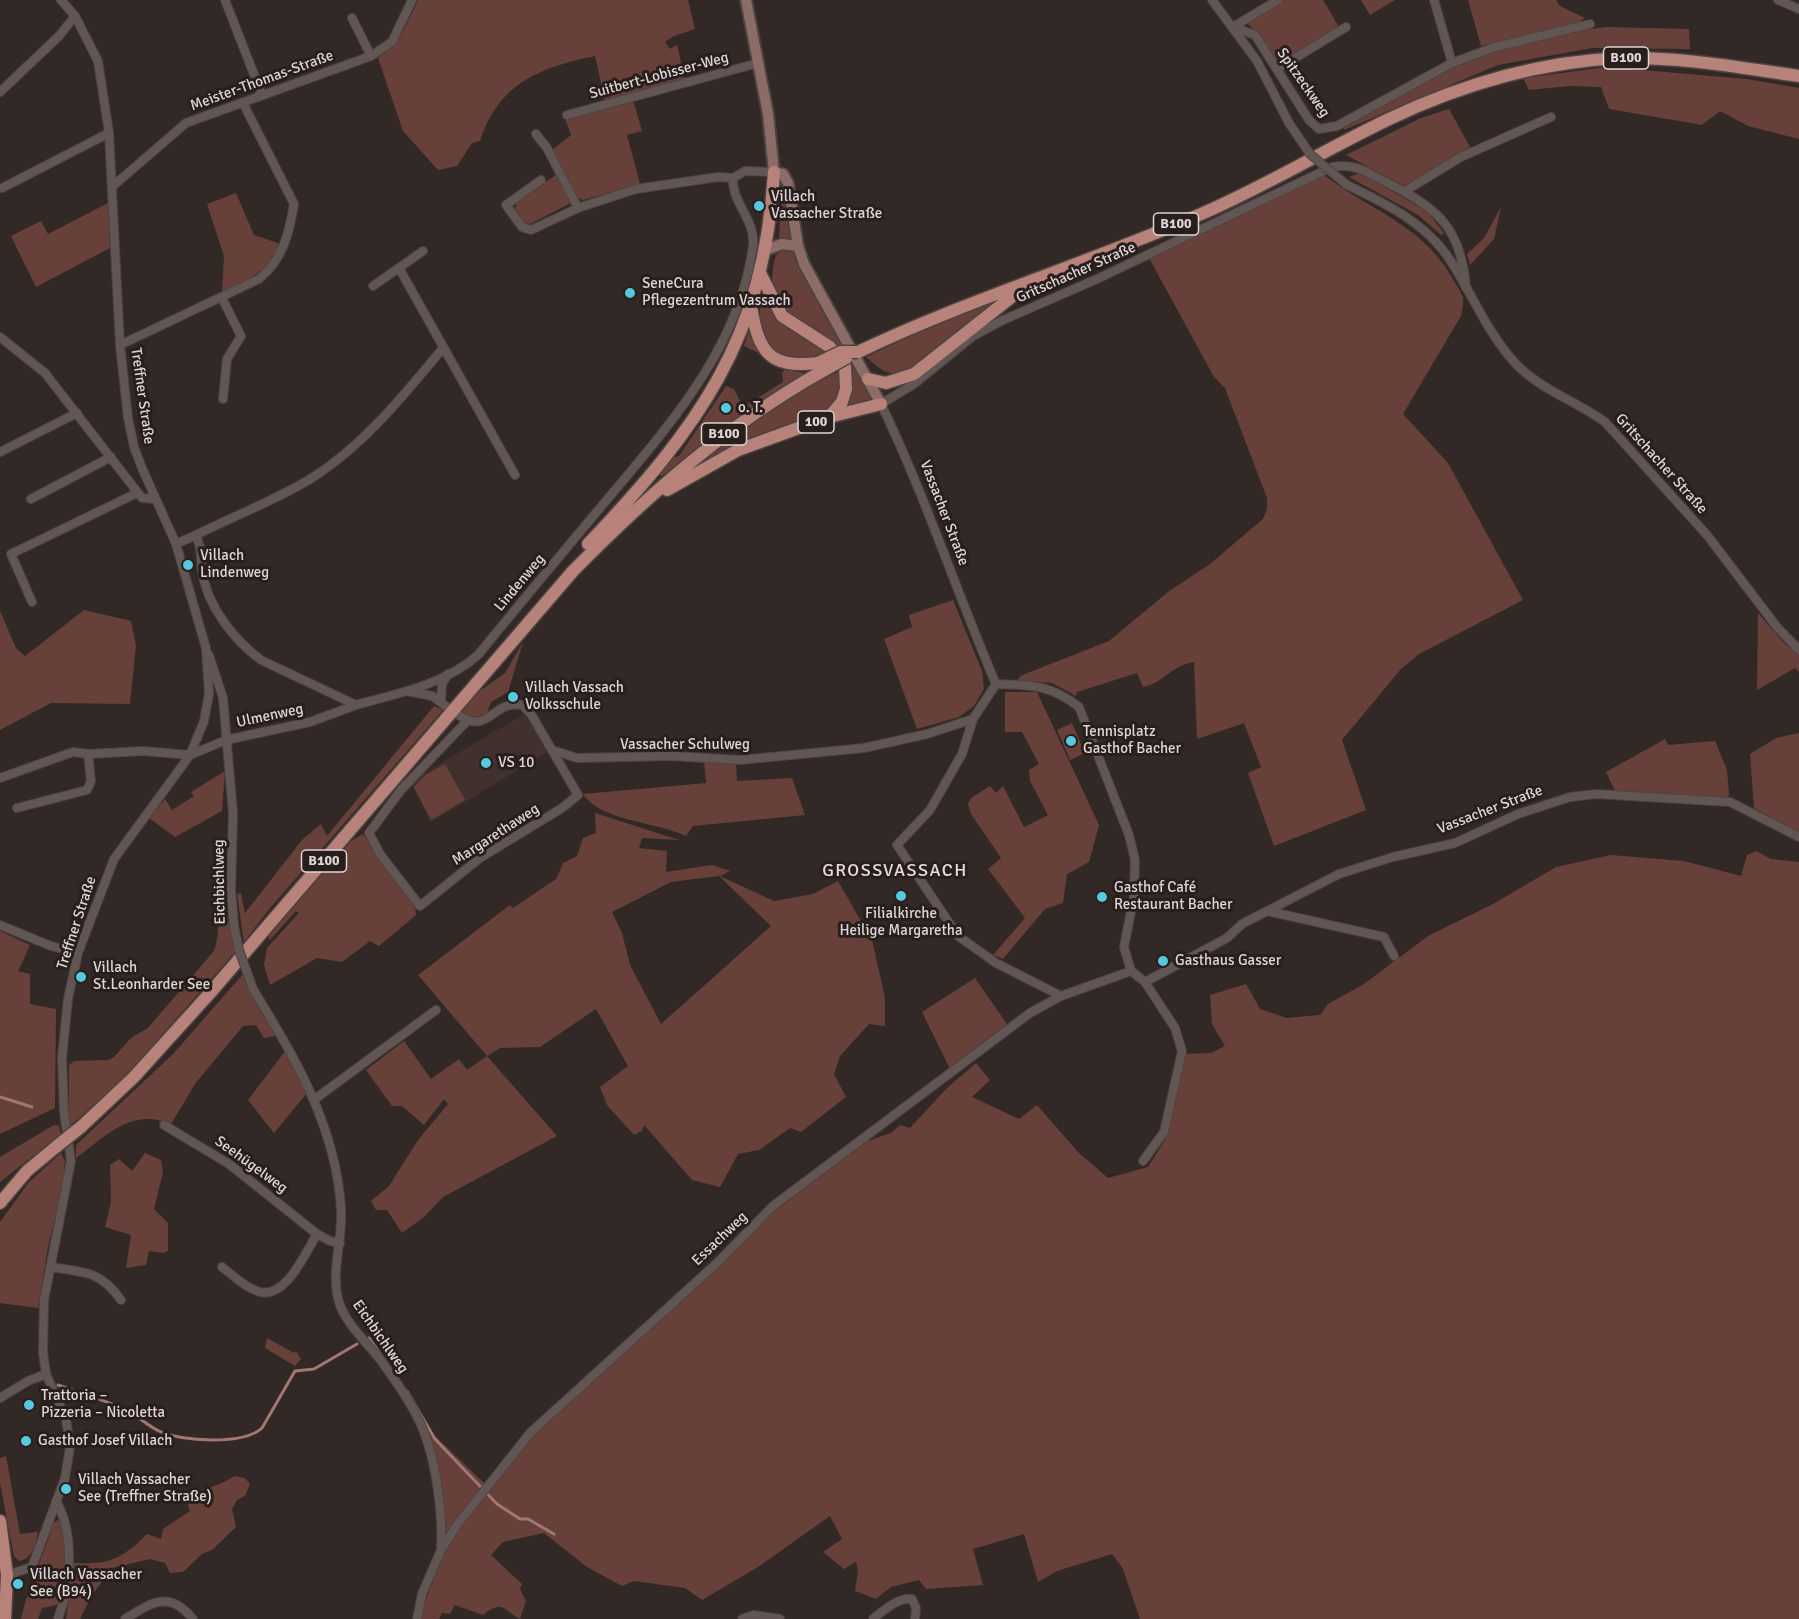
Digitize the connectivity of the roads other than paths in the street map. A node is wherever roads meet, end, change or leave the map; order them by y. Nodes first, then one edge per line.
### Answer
1 (225, 0) edge
2 (412, 0) edge
3 (746, 0) edge
4 (1212, 0) edge
5 (1278, 0) edge
6 (1434, 0) edge
7 (1778, 0) edge
8 (65, 2) edge
9 (1799, 9) edge
10 (75, 16) junction
11 (352, 18) dead end
12 (1590, 24) dead end
13 (1233, 27) junction
14 (1346, 27) dead end
15 (371, 56) junction
16 (758, 63) junction
17 (1452, 63) junction
18 (1277, 69) junction
19 (1799, 76) edge
20 (0, 92) edge
21 (262, 95) junction
22 (243, 103) junction
23 (567, 115) dead end
24 (1551, 117) dead end
25 (109, 133) junction
26 (536, 134) dead end
27 (774, 172) junction
28 (733, 178) junction
29 (541, 180) dead end
30 (113, 186) junction
31 (2, 188) dead end
32 (1405, 191) junction
33 (578, 207) junction
34 (798, 246) junction
35 (766, 250) junction
36 (423, 251) dead end
37 (399, 268) junction
38 (760, 273) junction
39 (1030, 282) junction
40 (373, 286) dead end
41 (1466, 288) junction
42 (222, 298) junction
43 (751, 307) junction
44 (0, 337) edge
45 (120, 345) junction
46 (443, 348) junction
47 (819, 367) junction
48 (868, 379) junction
49 (224, 399) dead end
50 (881, 404) junction
51 (77, 413) junction
52 (829, 417) junction
53 (0, 452) edge
54 (111, 457) junction
55 (515, 475) dead end
56 (137, 492) junction
57 (31, 499) dead end
58 (155, 499) junction
59 (636, 507) junction
60 (196, 535) junction
61 (176, 544) junction
62 (573, 571) junction
63 (32, 602) dead end
64 (207, 648) junction
65 (1799, 650) edge
66 (448, 674) junction
67 (996, 684) junction
68 (405, 691) junction
69 (356, 705) junction
70 (457, 714) dead end
71 (973, 719) junction
72 (467, 721) junction
73 (226, 740) junction
74 (555, 752) junction
75 (88, 754) junction
76 (190, 755) junction
77 (0, 778) edge
78 (17, 808) dead end
79 (1799, 837) edge
80 (1267, 911) junction
81 (0, 925) edge
82 (78, 953) junction
83 (1394, 956) dead end
84 (1131, 971) junction
85 (1145, 982) junction
86 (1061, 996) junction
87 (436, 1010) dead end
88 (315, 1099) junction
89 (164, 1125) dead end
90 (1143, 1161) dead end
91 (0, 1203) edge
92 (317, 1234) junction
93 (340, 1243) junction
94 (50, 1267) junction
95 (222, 1267) dead end
96 (121, 1300) dead end
97 (46, 1374) junction
98 (0, 1398) edge
99 (56, 1501) junction
100 (0, 1521) edge
101 (441, 1550) junction
102 (7, 1575) junction
103 (5, 1619) edge
104 (58, 1619) edge
105 (124, 1619) edge
106 (193, 1619) edge
107 (417, 1619) edge
108 (742, 1619) edge
109 (780, 1619) edge
110 (873, 1619) edge
111 (915, 1619) edge

1 - 21 street
2 - 15 street, Meister-Thomas-Straße
3 - 16 main road
4 - 13 street, Gritschacher Straße
5 - 13 street
6 - 17 street
7 - 9 street
8 - 10 street, Treffner Straße
10 - 20 street
10 - 25 street, Treffner Straße
11 - 15 street
12 - 17 street, Spitzeckweg
13 - 18 street, Spitzeckweg
13 - 41 street, Gritschacher Straße, bridge
14 - 18 street
15 - 21 street, Meister-Thomas-Straße
16 - 23 street, Suitbert-Lobisser-Weg
16 - 27 main road
17 - 18 street, Spitzeckweg
19 - 39 main road, B100
21 - 22 street, Meister-Thomas-Straße
22 - 30 street, Meister-Thomas-Straße
22 - 42 street
24 - 32 street
25 - 30 street, Treffner Straße
25 - 31 street
26 - 33 street
27 - 28 street
27 - 34 main road, Vassacher Straße
27 - 35 main road
28 - 33 street
28 - 66 street, Lindenweg
29 - 33 street
30 - 45 street, Treffner Straße
32 - 41 street, Gritschacher Straße
32 - 50 street, Gritschacher Straße
34 - 35 main road
34 - 48 main road, Vassacher Straße
35 - 38 main road
36 - 37 street
37 - 40 street
37 - 46 street
38 - 43 main road
38 - 52 main road, 100
39 - 47 main road, B100, bridge
39 - 48 main road
41 - 65 street, Gritschacher Straße
42 - 45 street
42 - 49 street
43 - 47 main road
43 - 62 main road
44 - 51 street
45 - 58 street, Treffner Straße
46 - 55 street
46 - 60 street
47 - 59 main road, B100
48 - 50 main road, Vassacher Straße
50 - 52 main road, 100
50 - 67 street, Vassacher Straße
51 - 53 street
51 - 54 street
52 - 59 main road, 100
54 - 56 street
54 - 57 street
56 - 58 street
56 - 63 street
58 - 61 street, Treffner Straße
59 - 62 main road, B100
60 - 61 street
60 - 69 street
61 - 64 street, Treffner Straße
62 - 91 main road, B100, bridge
64 - 73 street, Eichbichlweg
64 - 76 street, Treffner Straße
66 - 68 street, Lindenweg
66 - 68 street
67 - 71 street
67 - 84 street
68 - 69 street, Lindenweg
69 - 73 street, Ulmenweg
70 - 72 street
71 - 74 street, Vassacher Schulweg
71 - 86 street
72 - 74 street
72 - 74 street, Margarethaweg
73 - 76 street, Ulmenweg
73 - 88 street, Eichbichlweg, bridge
75 - 76 street
75 - 77 street
75 - 78 street
76 - 82 street, Treffner Straße
79 - 80 street, Vassacher Straße
80 - 83 street
80 - 85 street, Vassacher Straße
81 - 82 street
82 - 94 street, Treffner Straße
84 - 85 street
84 - 86 street, Essachweg
85 - 90 street
86 - 101 street, Essachweg
87 - 88 street
88 - 93 street, Eichbichlweg
89 - 92 street, Seehügelweg
92 - 93 street, Seehügelweg
92 - 95 street
93 - 101 street, Eichbichlweg
94 - 96 street
94 - 97 street, Treffner Straße
97 - 98 street
97 - 99 street, Treffner Straße
99 - 102 street, Treffner Straße
99 - 104 street
100 - 102 main road
101 - 107 street, Essachweg
102 - 103 main road
105 - 106 street
108 - 109 street
110 - 111 street

